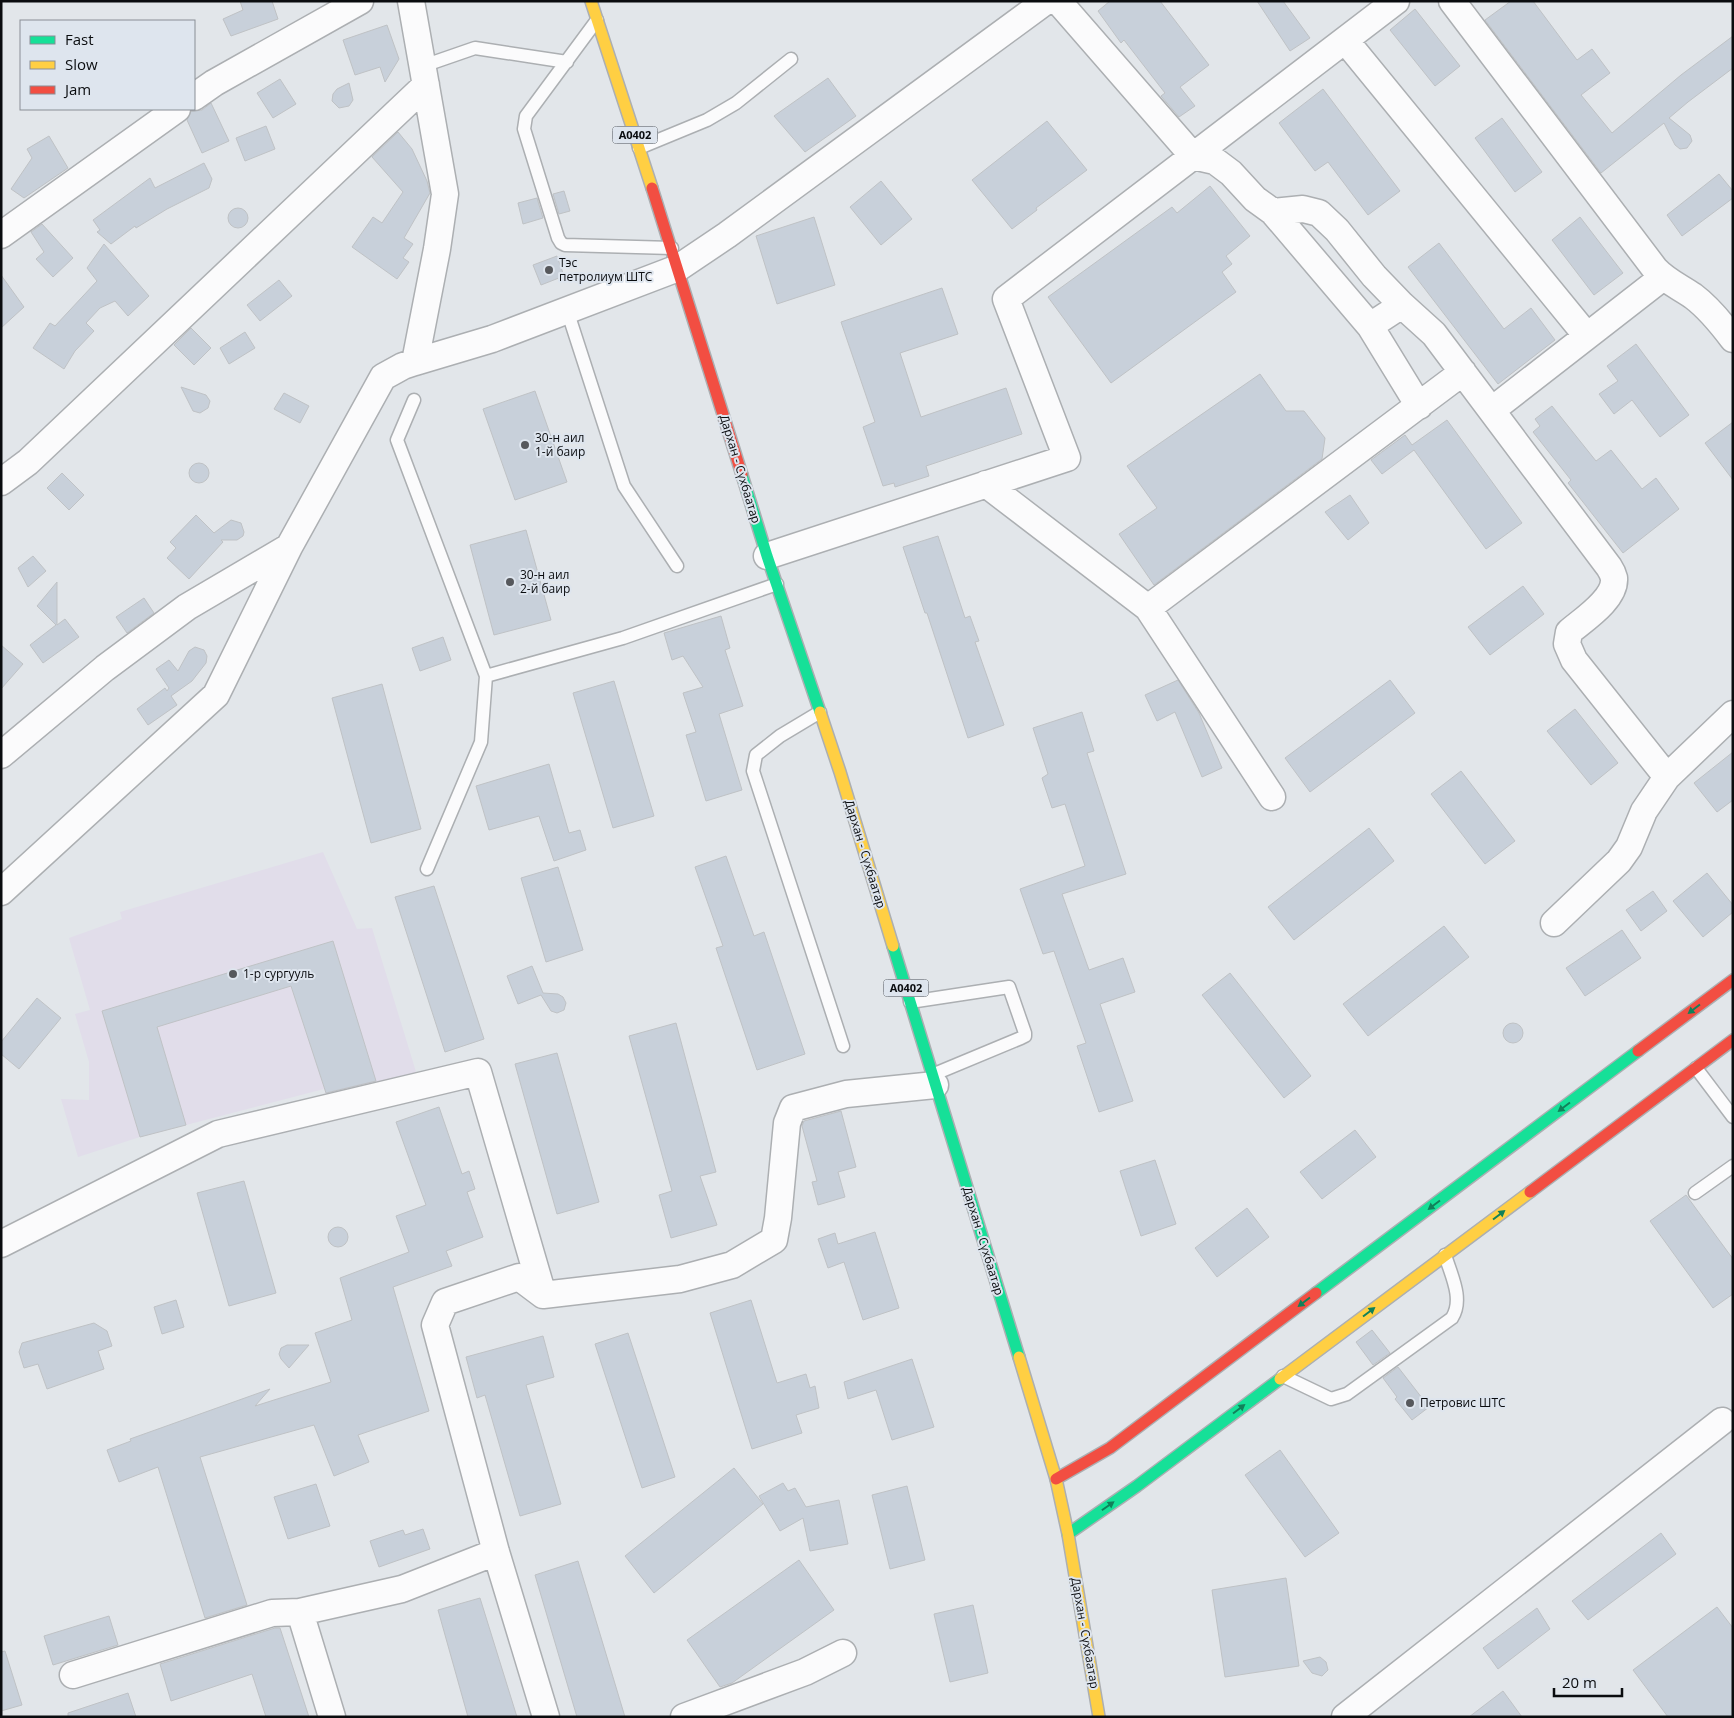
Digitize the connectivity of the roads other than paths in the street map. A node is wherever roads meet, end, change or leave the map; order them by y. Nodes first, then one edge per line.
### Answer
1 (360, 1) edge
2 (411, 1) edge
3 (591, 1) edge
4 (1046, 1) edge
5 (1058, 1) edge
6 (1396, 1) edge
7 (1452, 1) edge
8 (597, 20) junction
9 (1345, 40) junction
10 (791, 59) dead end
11 (567, 62) junction
12 (424, 75) junction
13 (195, 96) edge
14 (176, 110) edge
15 (639, 148) junction
16 (1193, 156) junction
17 (1273, 212) junction
18 (1, 236) edge
19 (675, 258) junction
20 (1663, 277) junction
21 (1402, 305) junction
22 (567, 310) junction
23 (1370, 326) junction
24 (1587, 336) junction
25 (1733, 339) edge
26 (415, 362) junction
27 (1463, 372) junction
28 (414, 400) dead end
29 (1419, 406) junction
30 (1492, 410) junction
31 (1, 482) edge
32 (986, 484) junction
33 (289, 548) junction
34 (767, 556) junction
35 (677, 566) dead end
36 (776, 584) junction
37 (1148, 608) junction
38 (486, 676) junction
39 (820, 712) junction
40 (1733, 714) edge
41 (1, 755) edge
42 (1667, 777) junction
43 (1272, 797) dead end
44 (427, 869) dead end
45 (1, 892) edge
46 (1554, 923) dead end
47 (1733, 980) edge
48 (910, 1002) junction
49 (1733, 1040) edge
50 (843, 1046) dead end
51 (1696, 1068) junction
52 (934, 1080) junction
53 (1733, 1117) edge
54 (1733, 1166) edge
55 (1695, 1193) dead end
56 (1, 1244) edge
57 (1445, 1255) junction
58 (543, 1294) junction
59 (1283, 1376) junction
60 (1722, 1421) dead end
61 (1056, 1479) junction
62 (1068, 1534) junction
63 (496, 1552) junction
64 (300, 1612) junction
65 (843, 1653) dead end
66 (73, 1676) dead end
67 (332, 1717) edge
68 (546, 1717) edge
69 (684, 1717) edge
70 (1099, 1717) edge
71 (1345, 1717) edge

1 - 13 street
2 - 12 street
3 - 8 main road, Дархан - Сүхбаатар / A0402
4 - 19 street
5 - 16 street
6 - 9 street
7 - 20 street
8 - 11 lane
8 - 15 main road, Дархан - Сүхбаатар / A0402
9 - 16 street
9 - 24 street
10 - 15 lane
11 - 12 lane
11 - 19 lane
12 - 26 street
12 - 31 street
14 - 18 street
15 - 19 main road, Дархан - Сүхбаатар / A0402
16 - 17 street
16 - 32 street
17 - 21 street
17 - 23 street
19 - 22 street
19 - 34 main road, Дархан - Сүхбаатар / A0402
20 - 24 street
20 - 25 street
21 - 23 street
21 - 27 street
22 - 26 street
22 - 35 lane
23 - 29 street
24 - 30 street
26 - 33 street
27 - 29 street
27 - 30 street
28 - 38 lane
29 - 37 street
30 - 42 street
32 - 34 street
32 - 37 street
33 - 41 street
33 - 45 street
34 - 36 main road, Дархан - Сүхбаатар / A0402
36 - 38 lane
36 - 39 main road, Дархан - Сүхбаатар / A0402
37 - 43 street
38 - 44 lane
39 - 48 main road, Дархан - Сүхбаатар / A0402
39 - 50 lane
40 - 42 street
42 - 46 street
47 -> 61 main road
48 - 52 main road, Дархан - Сүхбаатар / A0402
48 - 52 lane
49 - 51 main road
51 - 53 lane
57 -> 51 main road
52 - 58 street
52 - 61 main road, Дархан - Сүхбаатар / A0402
54 - 55 lane
56 - 58 street
59 -> 57 main road
57 - 59 lane
58 - 63 street
62 -> 59 main road
60 - 71 street
61 - 62 main road, Дархан - Сүхбаатар / A0402
62 - 70 main road, Дархан - Сүхбаатар / A0402
63 - 64 street
63 - 68 street
64 - 66 street
64 - 67 street
65 - 69 street

